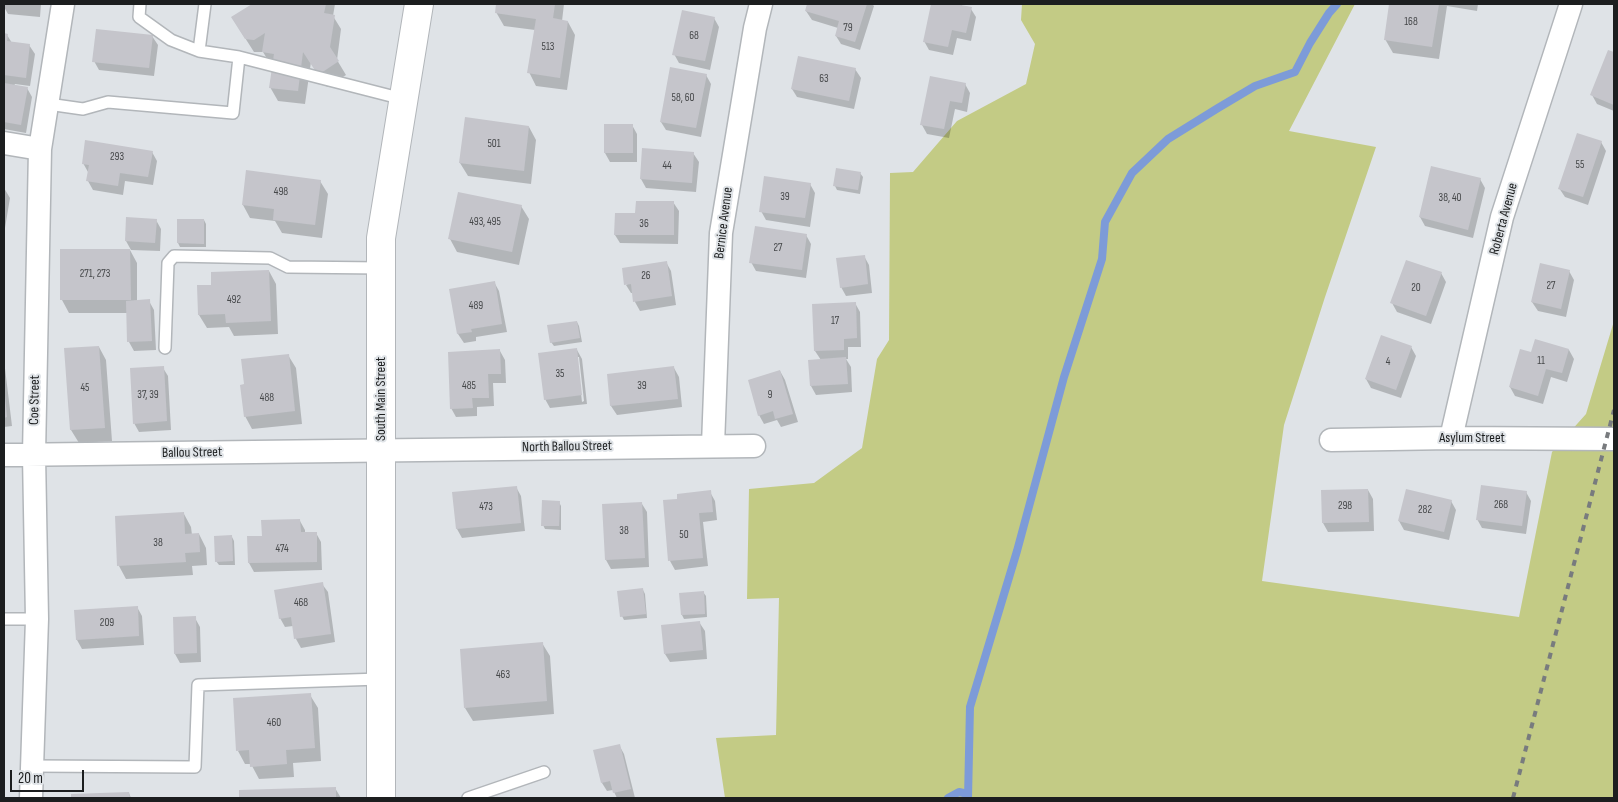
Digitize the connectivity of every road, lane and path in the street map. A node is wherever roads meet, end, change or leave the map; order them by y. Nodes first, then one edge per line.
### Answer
1 (63, 4) edge
2 (140, 4) edge
3 (205, 4) edge
4 (419, 4) edge
5 (761, 4) edge
6 (1571, 4) edge
7 (199, 51) junction
8 (239, 57) junction
9 (403, 99) junction
10 (48, 104) junction
11 (4, 143) edge
12 (40, 150) junction
13 (381, 268) junction
14 (165, 348) dead end
15 (1451, 438) junction
16 (1614, 439) edge
17 (1331, 440) dead end
18 (713, 445) junction
19 (754, 446) dead end
20 (381, 450) junction
21 (4, 455) edge
22 (34, 455) junction
23 (4, 619) edge
24 (37, 619) junction
25 (380, 680) junction
26 (33, 766) junction
27 (544, 772) dead end
28 (31, 798) edge
29 (381, 798) edge
30 (468, 798) edge

1 - 10 street, Coe Street
2 - 7 lane
3 - 7 lane
4 - 9 main road, South Main Street
5 - 18 street, Bernice Avenue
6 - 15 street, Roberta Avenue
7 - 8 lane
8 - 9 lane
8 - 10 lane
9 - 13 main road, South Main Street
10 - 12 street, Coe Street
11 - 12 street
12 - 22 street, Coe Street
13 - 14 lane
13 - 20 main road, South Main Street
15 - 16 street, Asylum Street
15 - 17 street, Asylum Street
18 - 19 street, North Ballou Street
18 - 20 street, North Ballou Street
20 - 22 street, Ballou Street
20 - 25 main road, South Main Street
21 - 22 street, Ballou Street
22 - 24 street, Coe Street
23 - 24 lane
24 - 26 street, Coe Street
25 - 26 lane
25 - 29 main road, South Main Street
26 - 28 street, Coe Street
27 - 30 lane

